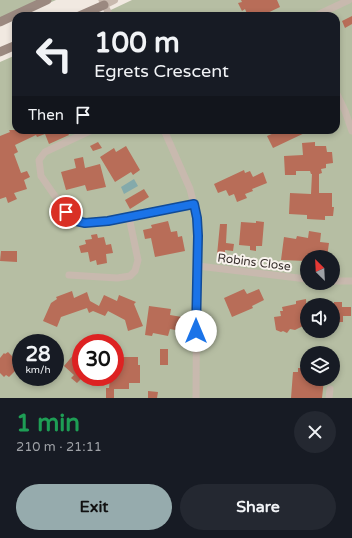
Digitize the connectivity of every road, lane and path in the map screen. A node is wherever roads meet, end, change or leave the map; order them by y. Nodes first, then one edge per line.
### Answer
1 (47, 0) edge
2 (114, 0) edge
3 (349, 0) edge
4 (103, 2) edge
5 (21, 12) edge
6 (86, 12) edge
7 (108, 12) edge
8 (324, 12) edge
9 (12, 16) edge
10 (0, 22) edge
11 (12, 47) edge
12 (0, 52) edge
13 (340, 100) edge
14 (352, 131) edge
15 (83, 134) edge
16 (166, 134) edge
17 (194, 204) junction
18 (129, 217) junction
19 (198, 266) junction
20 (69, 275) dead end
21 (300, 278) edge
22 (340, 281) edge
23 (352, 281) edge
24 (330, 389) dead end
25 (196, 398) edge
26 (329, 398) edge

1 - 5 main road
2 - 4 street
3 - 8 street
4 - 6 main road
4 - 7 street
9 - 10 main road
11 - 12 main road
13 - 14 street
15 - 18 street
16 - 17 street
17 - 18 street
17 - 19 street
18 - 20 street
19 - 21 street, Robins Close
19 - 25 street
22 - 23 street
24 - 26 street

